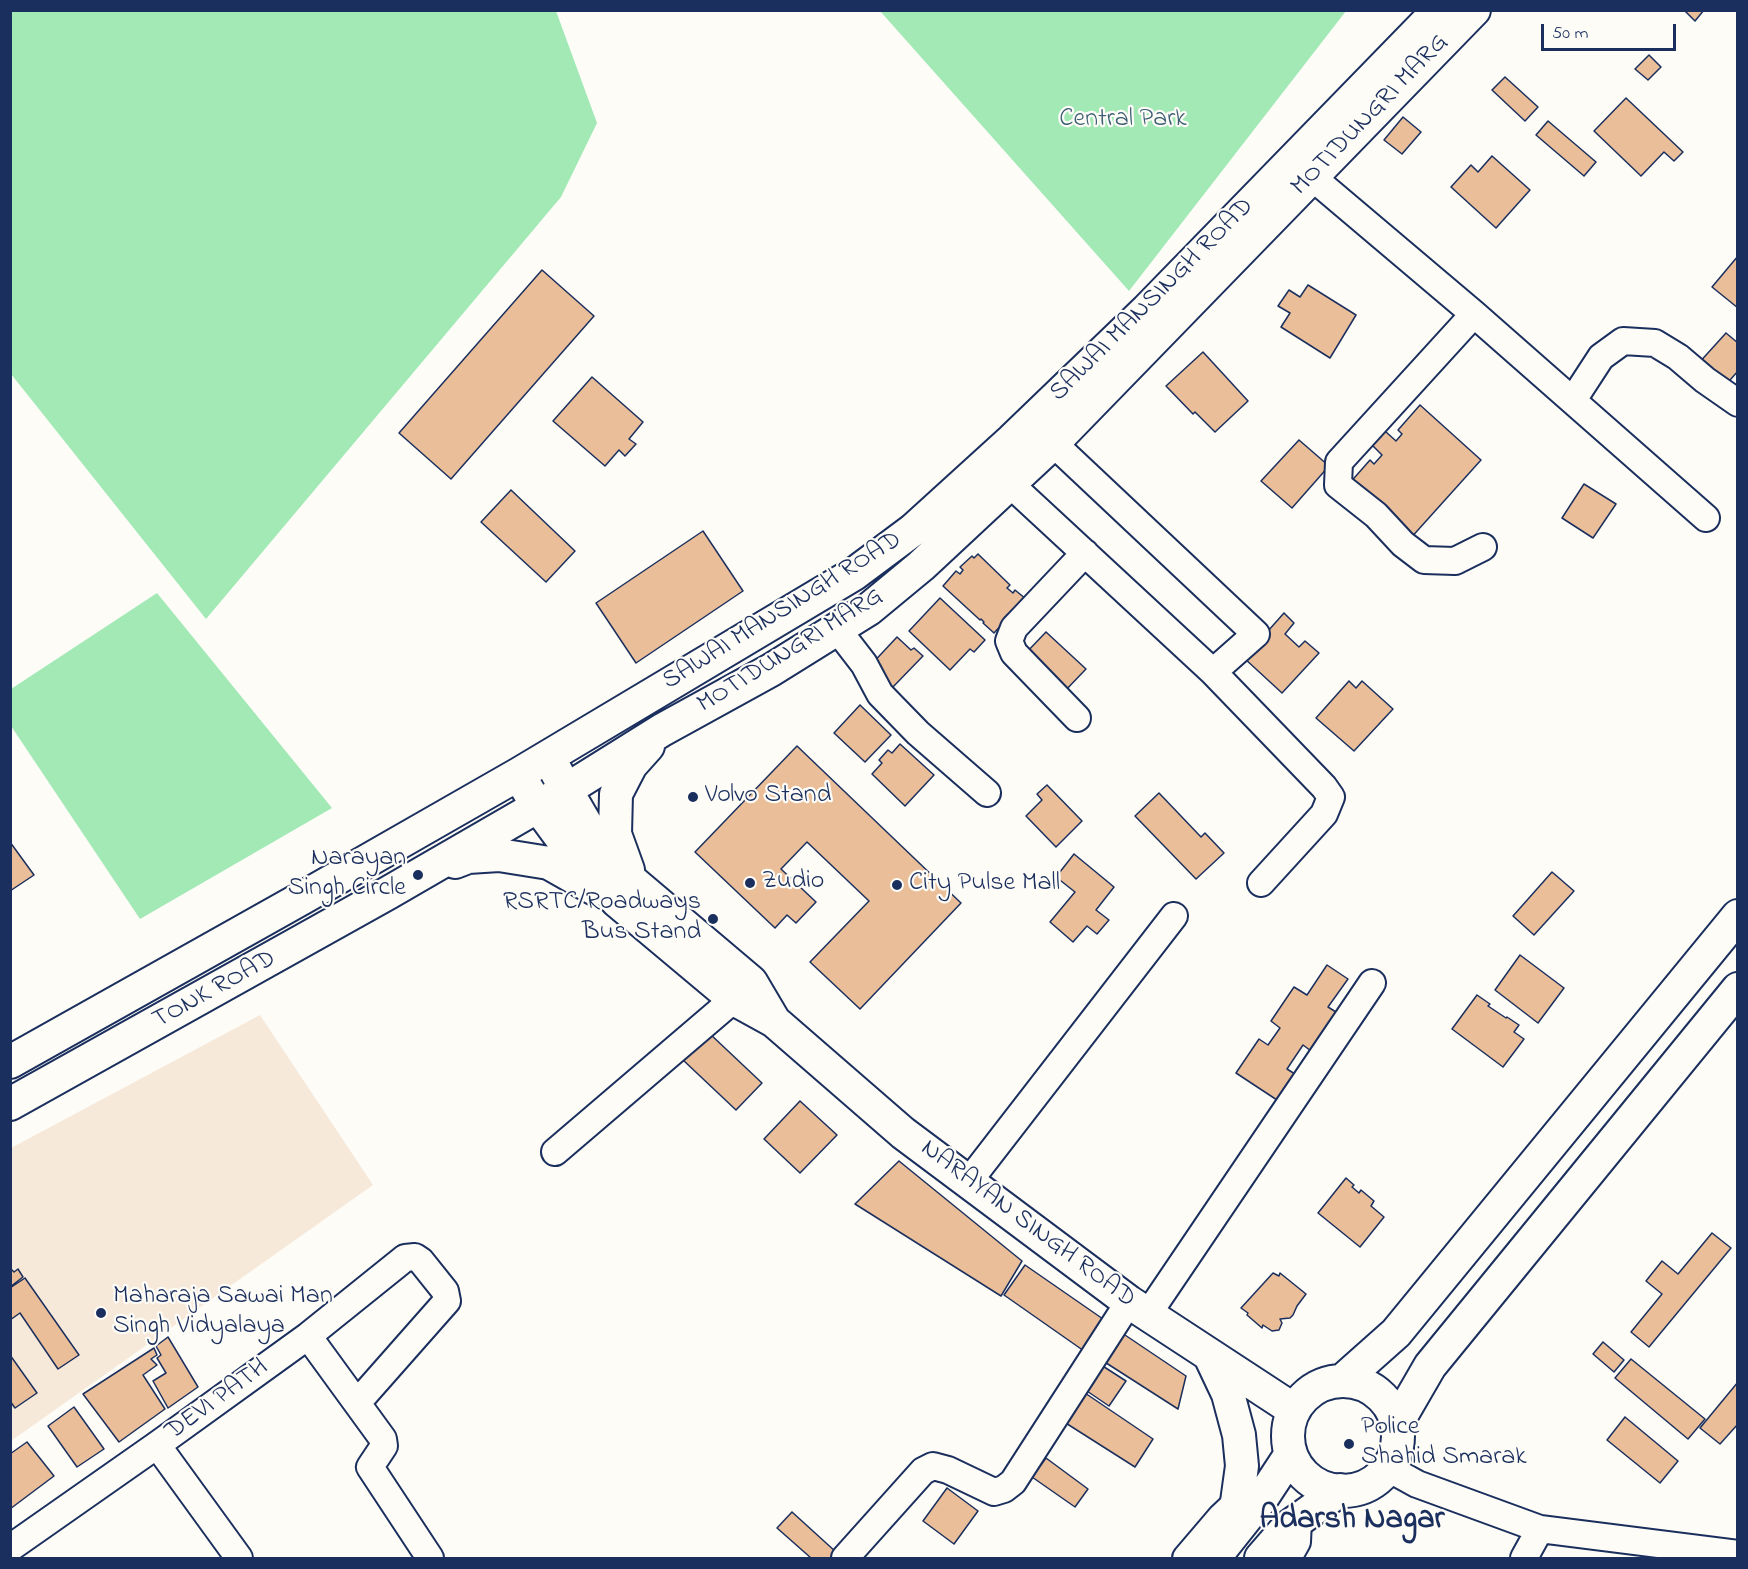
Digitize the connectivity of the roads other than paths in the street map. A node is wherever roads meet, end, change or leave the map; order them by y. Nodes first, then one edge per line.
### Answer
1 (1439, 10) edge
2 (1474, 10) edge
3 (1312, 177) junction
4 (1474, 314) junction
5 (1574, 400) junction
6 (1737, 403) edge
7 (1053, 443) junction
8 (1010, 484) junction
9 (1706, 518) dead end
10 (1483, 547) dead end
11 (1084, 552) junction
12 (837, 629) junction
13 (1213, 672) junction
14 (1077, 718) dead end
15 (663, 730) junction
16 (550, 756) junction
17 (519, 774) junction
18 (566, 790) junction
19 (987, 793) dead end
20 (537, 805) junction
21 (418, 875) junction
22 (1261, 883) dead end
23 (625, 892) junction
24 (1174, 916) dead end
25 (1737, 916) edge
26 (1372, 983) dead end
27 (1737, 989) edge
28 (734, 999) junction
29 (774, 1021) junction
30 (10, 1062) edge
31 (10, 1104) edge
32 (555, 1152) dead end
33 (969, 1182) junction
34 (1138, 1308) junction
35 (308, 1335) junction
36 (1209, 1354) junction
37 (1342, 1381) junction
38 (357, 1403) junction
39 (1294, 1410) junction
40 (1397, 1423) junction
41 (157, 1445) junction
42 (1291, 1454) junction
43 (1388, 1467) junction
44 (1340, 1490) junction
45 (1251, 1499) junction
46 (1299, 1520) junction
47 (1540, 1529) junction
48 (10, 1548) edge
49 (1737, 1554) edge
50 (239, 1558) edge
51 (430, 1558) edge
52 (845, 1558) edge
53 (1186, 1558) edge
54 (1214, 1558) edge
55 (1262, 1558) edge
56 (1288, 1558) edge
57 (1524, 1558) edge

1 - 16 main road, SAWAI MANSINGH ROAD
2 - 3 main road, MOTIDUNGRI MARG
3 - 4 street
3 - 7 main road, MOTIDUNGRI MARG
4 - 5 street
4 - 10 street
5 - 6 street
5 - 9 street
7 - 8 main road, MOTIDUNGRI MARG
7 - 13 street
8 - 11 street
8 - 12 main road, MOTIDUNGRI MARG
11 - 13 street
11 - 14 street
12 - 15 main road, MOTIDUNGRI MARG
12 - 19 street
13 - 22 street
15 - 18 main road, MOTIDUNGRI MARG
15 - 23 main road
16 - 17 main road, SAWAI MANSINGH ROAD
16 - 18 main road
17 - 20 main road
17 - 30 main road, SAWAI MANSINGH ROAD
18 - 20 main road, MOTIDUNGRI MARG
18 - 23 main road
20 - 21 main road, MOTIDUNGRI MARG
20 - 23 main road
21 - 23 main road
21 - 31 main road, TONK ROAD
23 - 28 main road
23 - 29 main road
24 - 33 street
25 - 37 main road
26 - 34 street
27 - 40 main road
28 - 29 main road
28 - 32 street
29 - 33 main road, NARAYAN SINGH ROAD
33 - 34 main road, NARAYAN SINGH ROAD
34 - 36 main road, NARAYAN SINGH ROAD
34 - 52 street
35 - 38 street
35 - 38 street, DEVI PATH
35 - 41 street, DEVI PATH
36 - 39 main road, NARAYAN SINGH ROAD
36 - 45 main road
37 - 39 main road
37 - 40 main road
38 - 51 street
39 - 42 main road
40 - 43 main road
41 - 48 street, DEVI PATH
41 - 50 street, DEVI PATH
42 - 44 main road
42 - 45 main road
43 - 44 main road
43 - 47 street
44 - 46 main road
45 - 53 street
45 - 54 main road
46 - 55 main road
46 - 56 street
47 - 49 street
47 - 57 street

